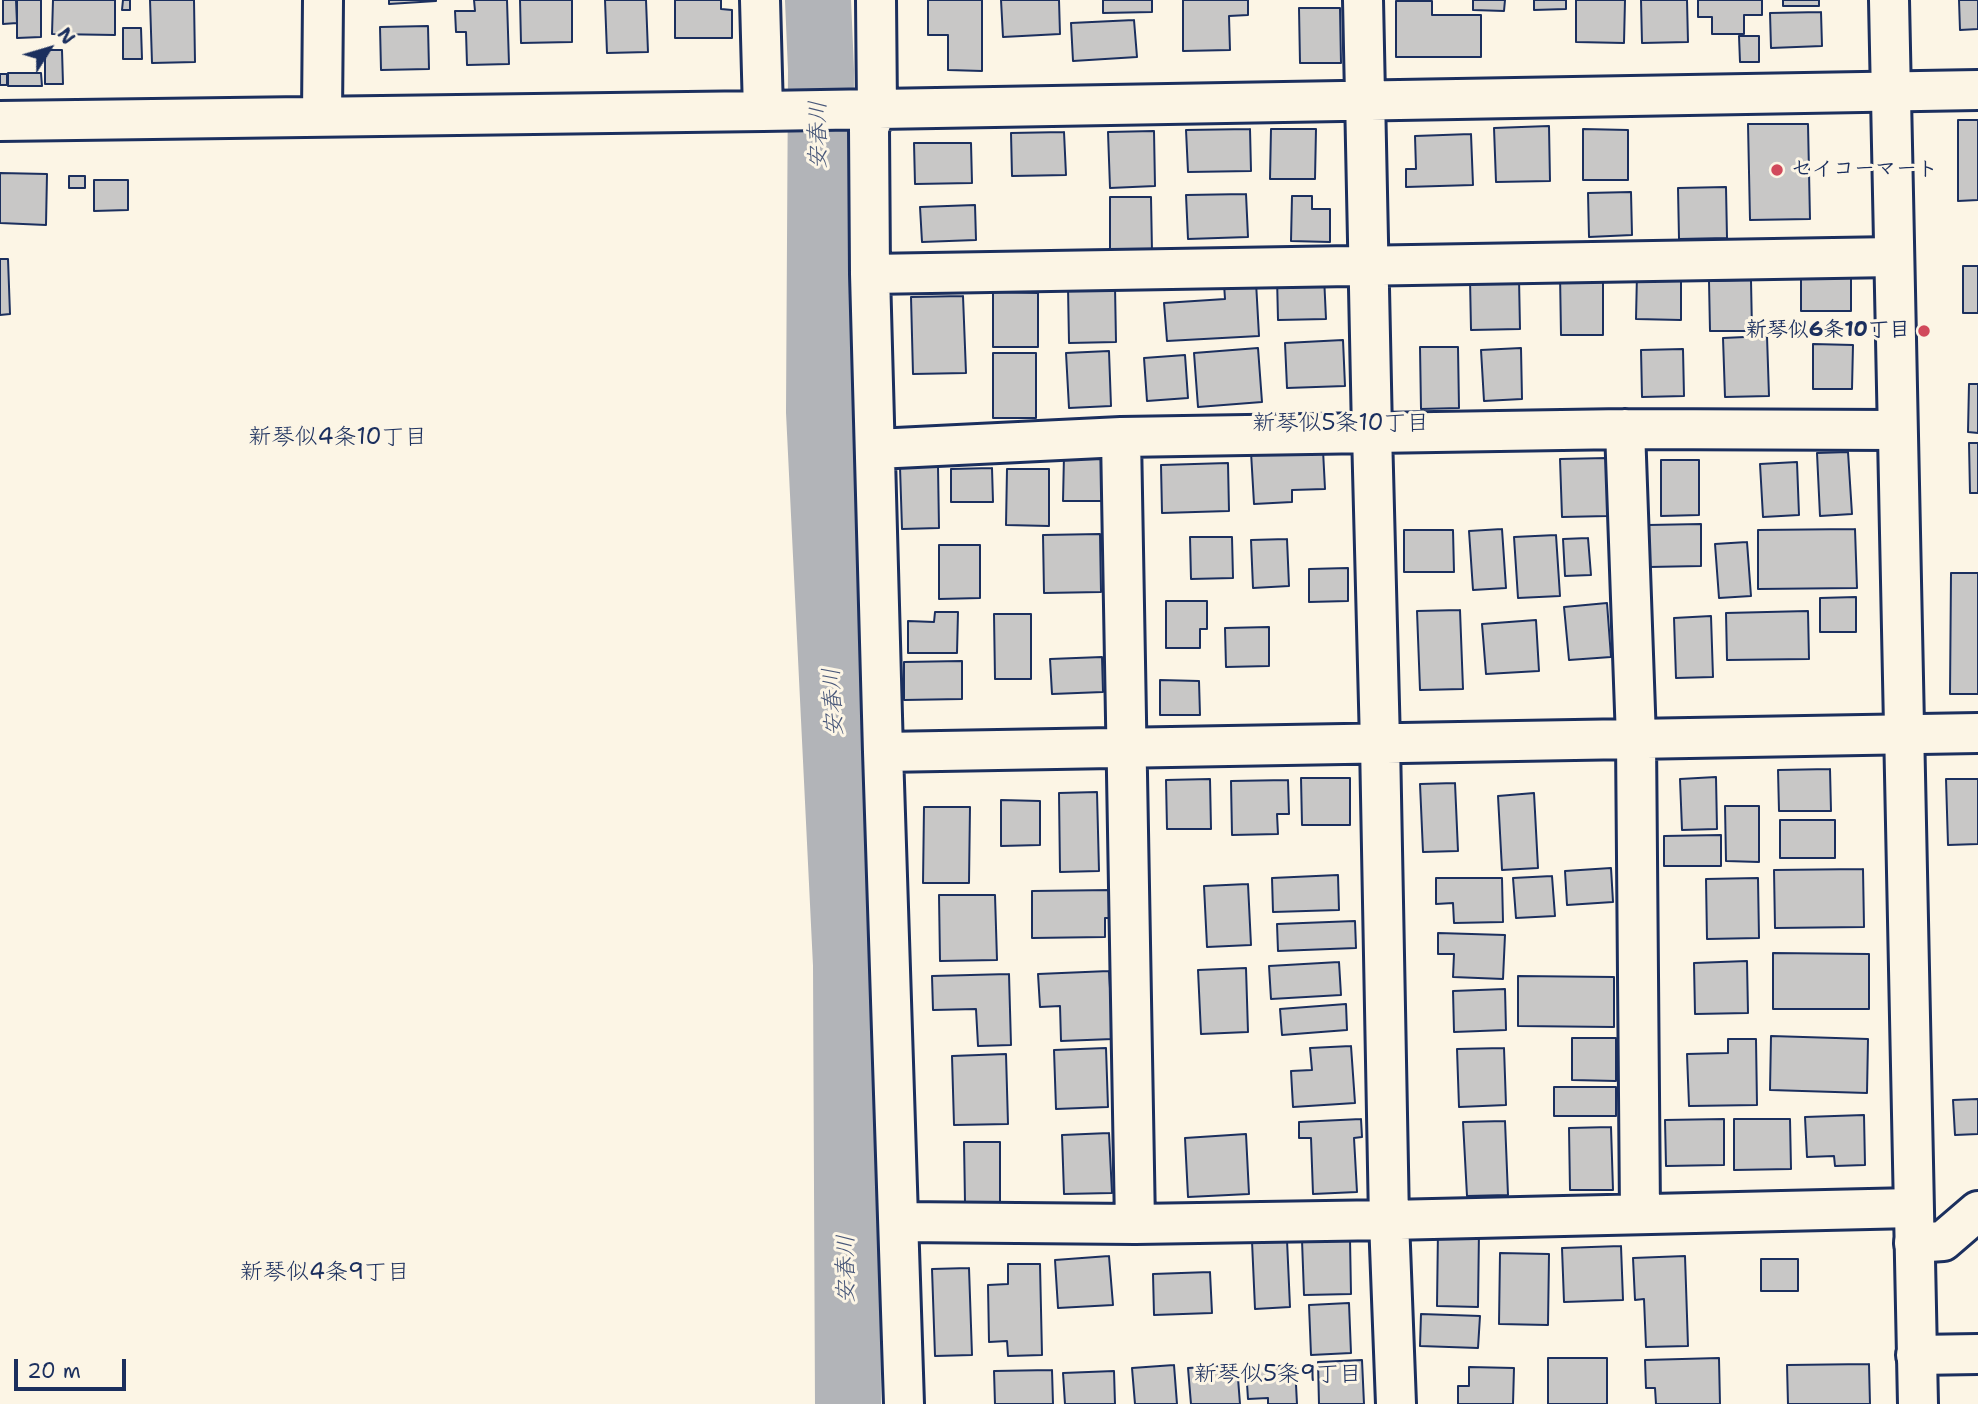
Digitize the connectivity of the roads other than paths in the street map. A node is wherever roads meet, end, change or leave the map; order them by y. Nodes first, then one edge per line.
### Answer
1 (323, 0) edge
2 (760, 0) edge
3 (876, 0) edge
4 (1363, 0) edge
5 (1889, 0) edge
6 (1978, 90) edge
7 (1891, 91) junction
8 (1366, 100) junction
9 (863, 109) junction
10 (780, 110) junction
11 (322, 116) junction
12 (0, 121) edge
13 (1894, 257) junction
14 (1369, 265) junction
15 (870, 274) junction
16 (1625, 429) junction
17 (1897, 430) junction
18 (1372, 432) junction
19 (1121, 436) junction
20 (876, 449) junction
21 (1978, 733) edge
22 (1904, 734) junction
23 (1636, 739) junction
24 (1380, 743) junction
25 (1128, 747) junction
26 (883, 752) junction
27 (1978, 1211) edge
28 (1640, 1213) junction
29 (1389, 1220) junction
30 (899, 1222) junction
31 (1135, 1224) junction
32 (1914, 1226) junction
33 (1916, 1354) junction
34 (1978, 1354) edge
35 (904, 1404) edge
36 (1396, 1404) edge
37 (1917, 1404) edge

1 - 11 street
2 - 10 street
3 - 9 street
4 - 8 street
5 - 7 street
6 - 7 street
7 - 8 street
7 - 13 street
8 - 9 street
8 - 14 street
9 - 10 street
9 - 15 street
10 - 11 street
11 - 12 street
13 - 14 street
13 - 17 street
14 - 15 street
14 - 18 street
15 - 20 street
16 - 17 street
16 - 18 street
16 - 23 street
17 - 22 street
18 - 19 street
18 - 24 street
19 - 20 street
19 - 25 street
20 - 26 street
21 - 22 street
22 - 23 street
22 - 32 street
23 - 24 street
23 - 28 street
24 - 25 street
24 - 29 street
25 - 26 street
25 - 31 street
26 - 30 street
27 - 32 street
28 - 29 street
28 - 32 street
29 - 31 street
29 - 36 street
30 - 31 street
30 - 35 street
32 - 33 street
33 - 34 street
33 - 37 street

